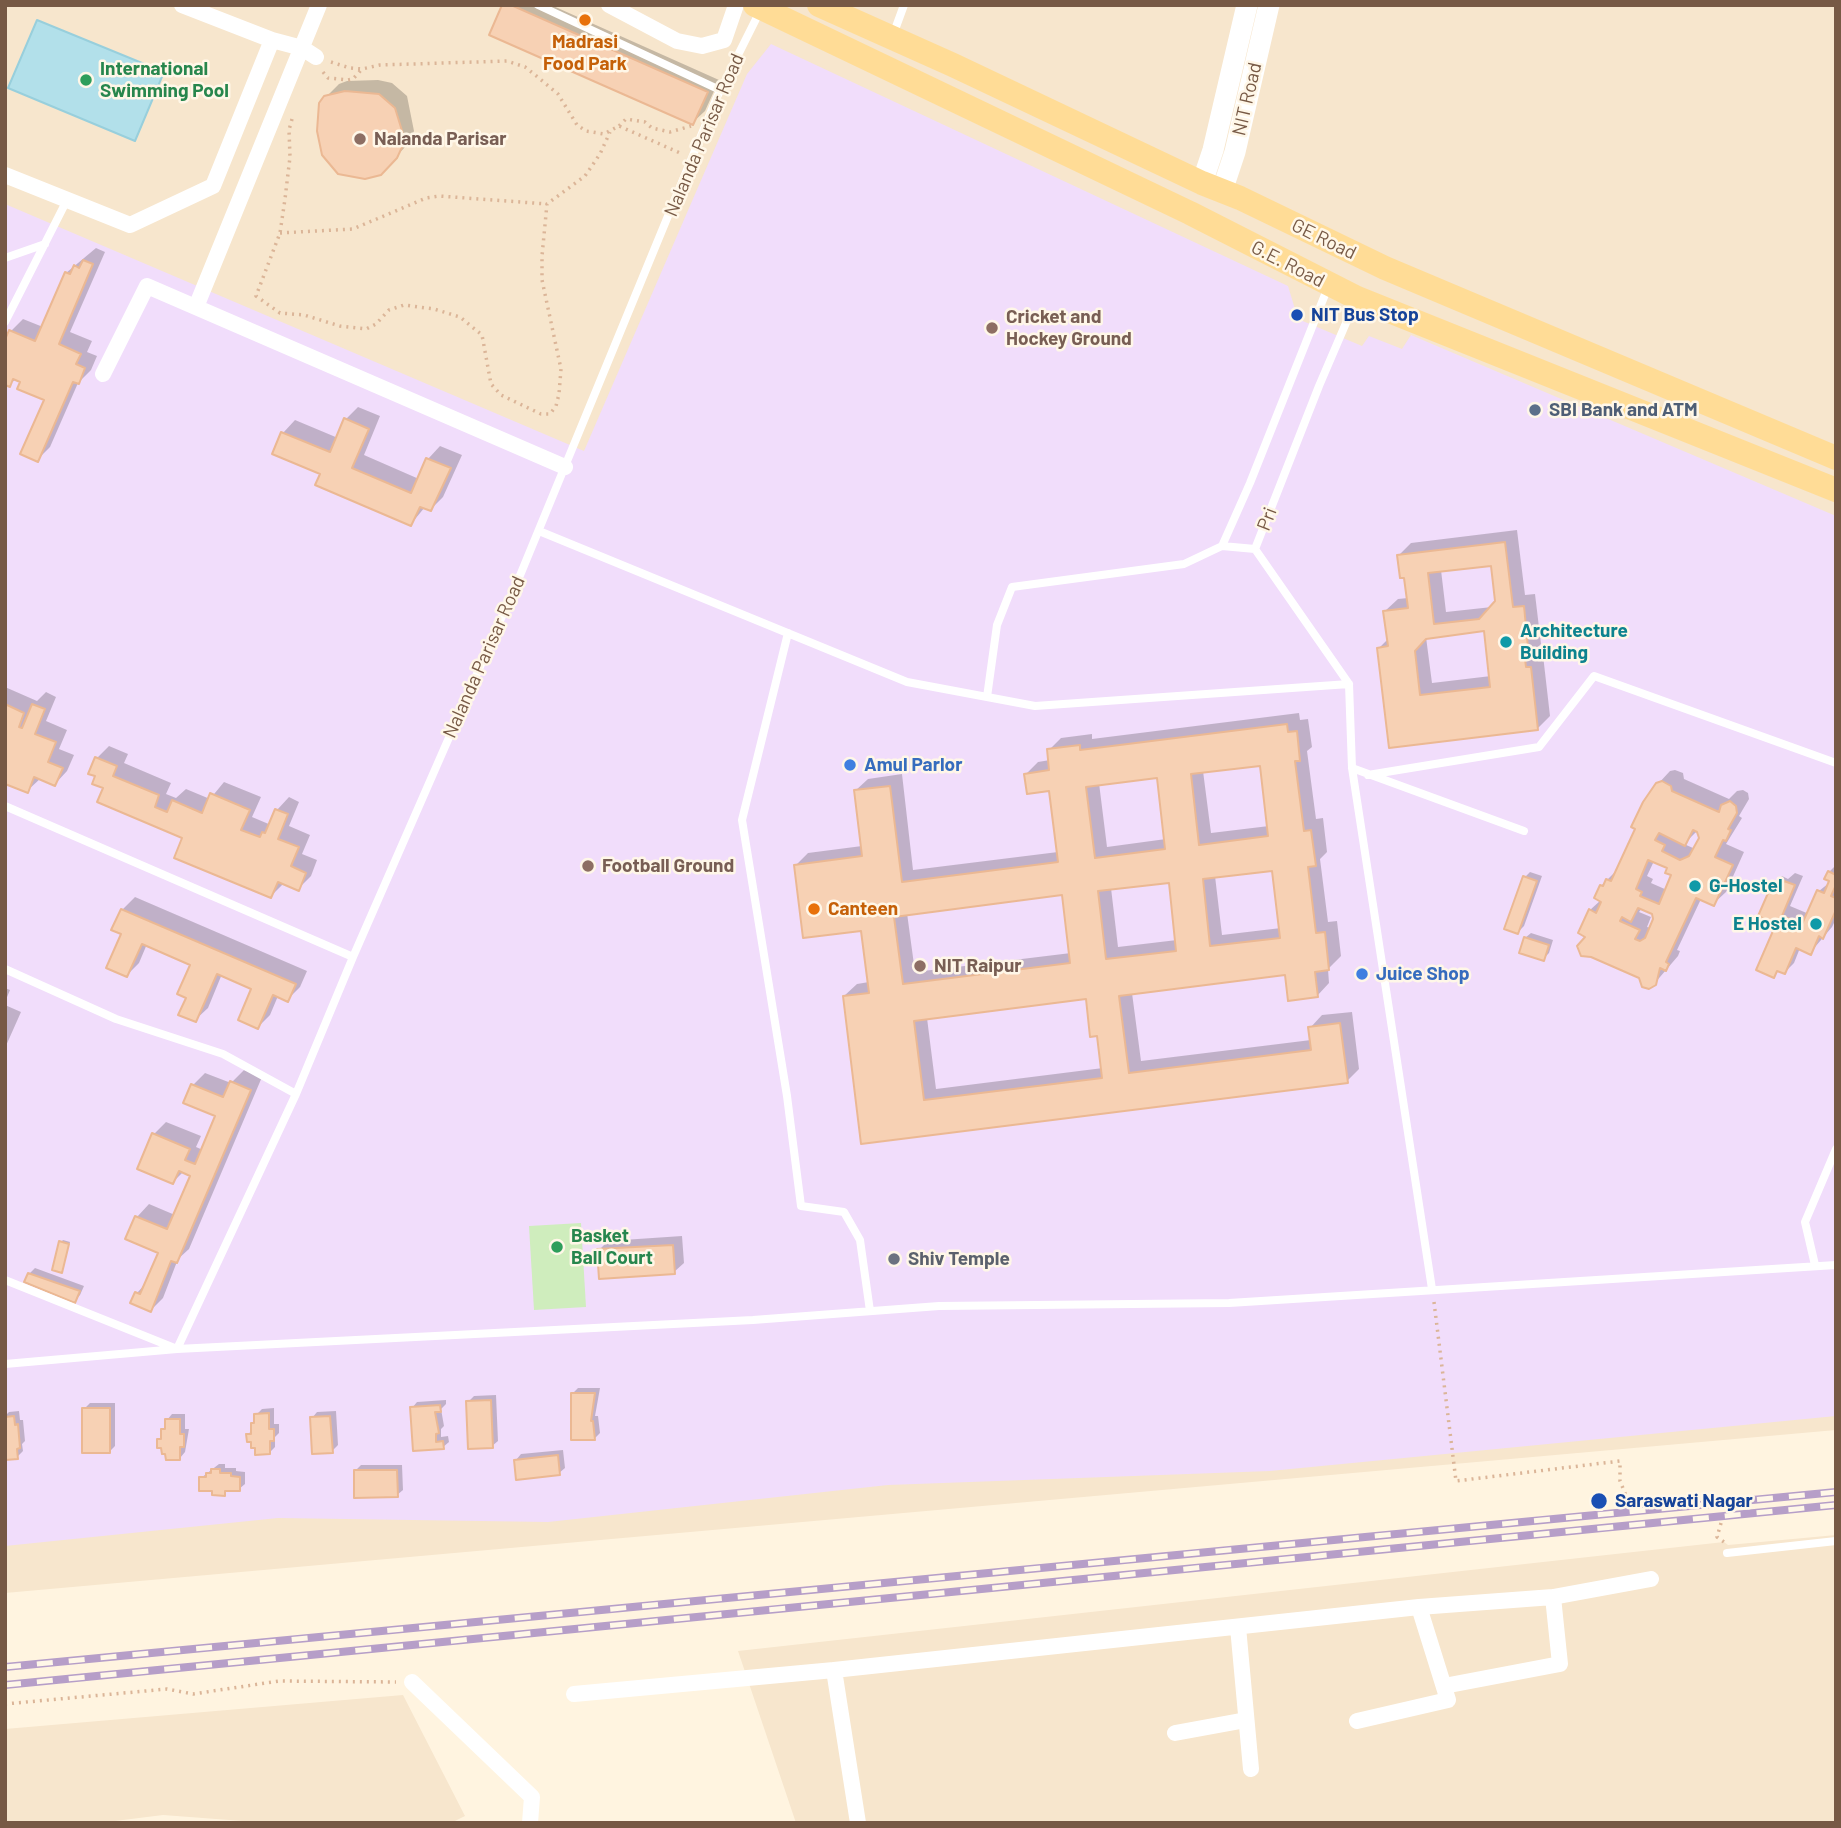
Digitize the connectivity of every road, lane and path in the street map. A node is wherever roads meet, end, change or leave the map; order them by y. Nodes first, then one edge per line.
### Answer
1 (182, 5) edge
2 (319, 5) edge
3 (538, 5) edge
4 (609, 5) edge
5 (819, 5) edge
6 (904, 5) edge
7 (1247, 5) edge
8 (1269, 5) edge
9 (751, 6) edge
10 (891, 38) junction
11 (272, 40) junction
12 (302, 48) junction
13 (316, 64) junction
14 (362, 69) junction
15 (720, 90) junction
16 (711, 113) junction
17 (293, 115) dead end
18 (619, 126) junction
19 (610, 132) junction
20 (693, 159) junction
21 (5, 175) edge
22 (1212, 187) junction
23 (68, 200) junction
24 (547, 204) junction
25 (1200, 218) junction
26 (280, 233) junction
27 (45, 244) junction
28 (1348, 250) junction
29 (5, 258) edge
30 (1376, 264) junction
31 (1329, 285) junction
32 (1357, 298) junction
33 (196, 307) junction
34 (5, 322) edge
35 (103, 373) dead end
36 (1836, 458) edge
37 (565, 467) junction
38 (1836, 490) edge
39 (539, 531) junction
40 (1222, 546) junction
41 (1255, 549) junction
42 (788, 633) junction
43 (1349, 684) junction
44 (987, 697) junction
45 (1836, 763) edge
46 (1352, 768) junction
47 (1368, 775) junction
48 (5, 806) edge
49 (1524, 831) dead end
50 (353, 957) junction
51 (5, 969) edge
52 (296, 1094) junction
53 (1836, 1149) edge
54 (1815, 1265) junction
55 (1836, 1265) edge
56 (5, 1280) edge
57 (1432, 1289) junction
58 (870, 1311) junction
59 (177, 1349) junction
60 (5, 1364) edge
61 (1620, 1509) dead end
62 (1721, 1523) dead end
63 (1836, 1541) edge
64 (1727, 1553) joint
65 (1651, 1579) dead end
66 (1553, 1597) junction
67 (1419, 1607) junction
68 (1238, 1627) junction
69 (834, 1670) junction
70 (412, 1682) joint
71 (1444, 1686) junction
72 (574, 1694) dead end
73 (5, 1704) edge
74 (1246, 1720) junction
75 (1357, 1721) dead end
76 (1175, 1733) dead end
77 (1251, 1769) dead end
78 (530, 1823) edge
79 (859, 1823) edge

1 - 11 street
2 - 12 street
3 - 15 lane
4 - 9 street
5 - 10 main road, GE Road
6 - 10 lane
7 - 22 main road, NIT Road
8 - 22 main road, NIT Road
9 - 15 lane, Nalanda Parisar Road
9 - 25 main road, G.E. Road
10 - 22 main road, GE Road
11 - 12 street
11 - 23 street
12 - 13 street
12 - 33 street
13 - 14 path
13 - 14 path
14 - 19 path
15 - 16 lane, Nalanda Parisar Road
16 - 18 path
16 - 20 lane, Nalanda Parisar Road
17 - 26 path
18 - 19 path
18 - 20 path
19 - 24 path
20 - 37 lane, Nalanda Parisar Road
21 - 23 street
22 - 25 main road
22 - 28 main road, GE Road
23 - 27 lane
24 - 26 path
24 - 26 path
25 - 31 main road, G.E. Road
27 - 29 lane
27 - 34 lane
28 - 30 main road, GE Road
28 - 31 main road
30 - 32 main road
30 - 36 main road, GE Road
31 - 32 main road, G.E. Road
31 - 40 lane
32 - 38 main road, G.E. Road
32 - 41 lane, Pri
33 - 35 street
33 - 37 street
37 - 39 lane, Nalanda Parisar Road
39 - 42 lane
39 - 50 lane, Nalanda Parisar Road
40 - 41 lane
40 - 44 lane
41 - 43 lane, Pri
42 - 44 lane
42 - 58 lane
43 - 44 lane
43 - 46 lane
45 - 47 lane
46 - 47 lane
46 - 57 lane
47 - 49 lane
48 - 50 lane
50 - 52 lane, Nalanda Parisar Road
51 - 52 lane
52 - 59 lane, Nalanda Parisar Road
53 - 54 lane
54 - 55 lane
54 - 57 lane
56 - 59 lane
57 - 58 lane
57 - 61 path
58 - 59 lane
59 - 60 lane
62 - 64 path
63 - 64 lane
65 - 66 street
66 - 67 street
66 - 71 street
67 - 68 street
67 - 71 street
68 - 69 street
68 - 74 street
69 - 72 street
69 - 79 street
70 - 73 path
70 - 78 street
71 - 75 street
74 - 76 street
74 - 77 street

